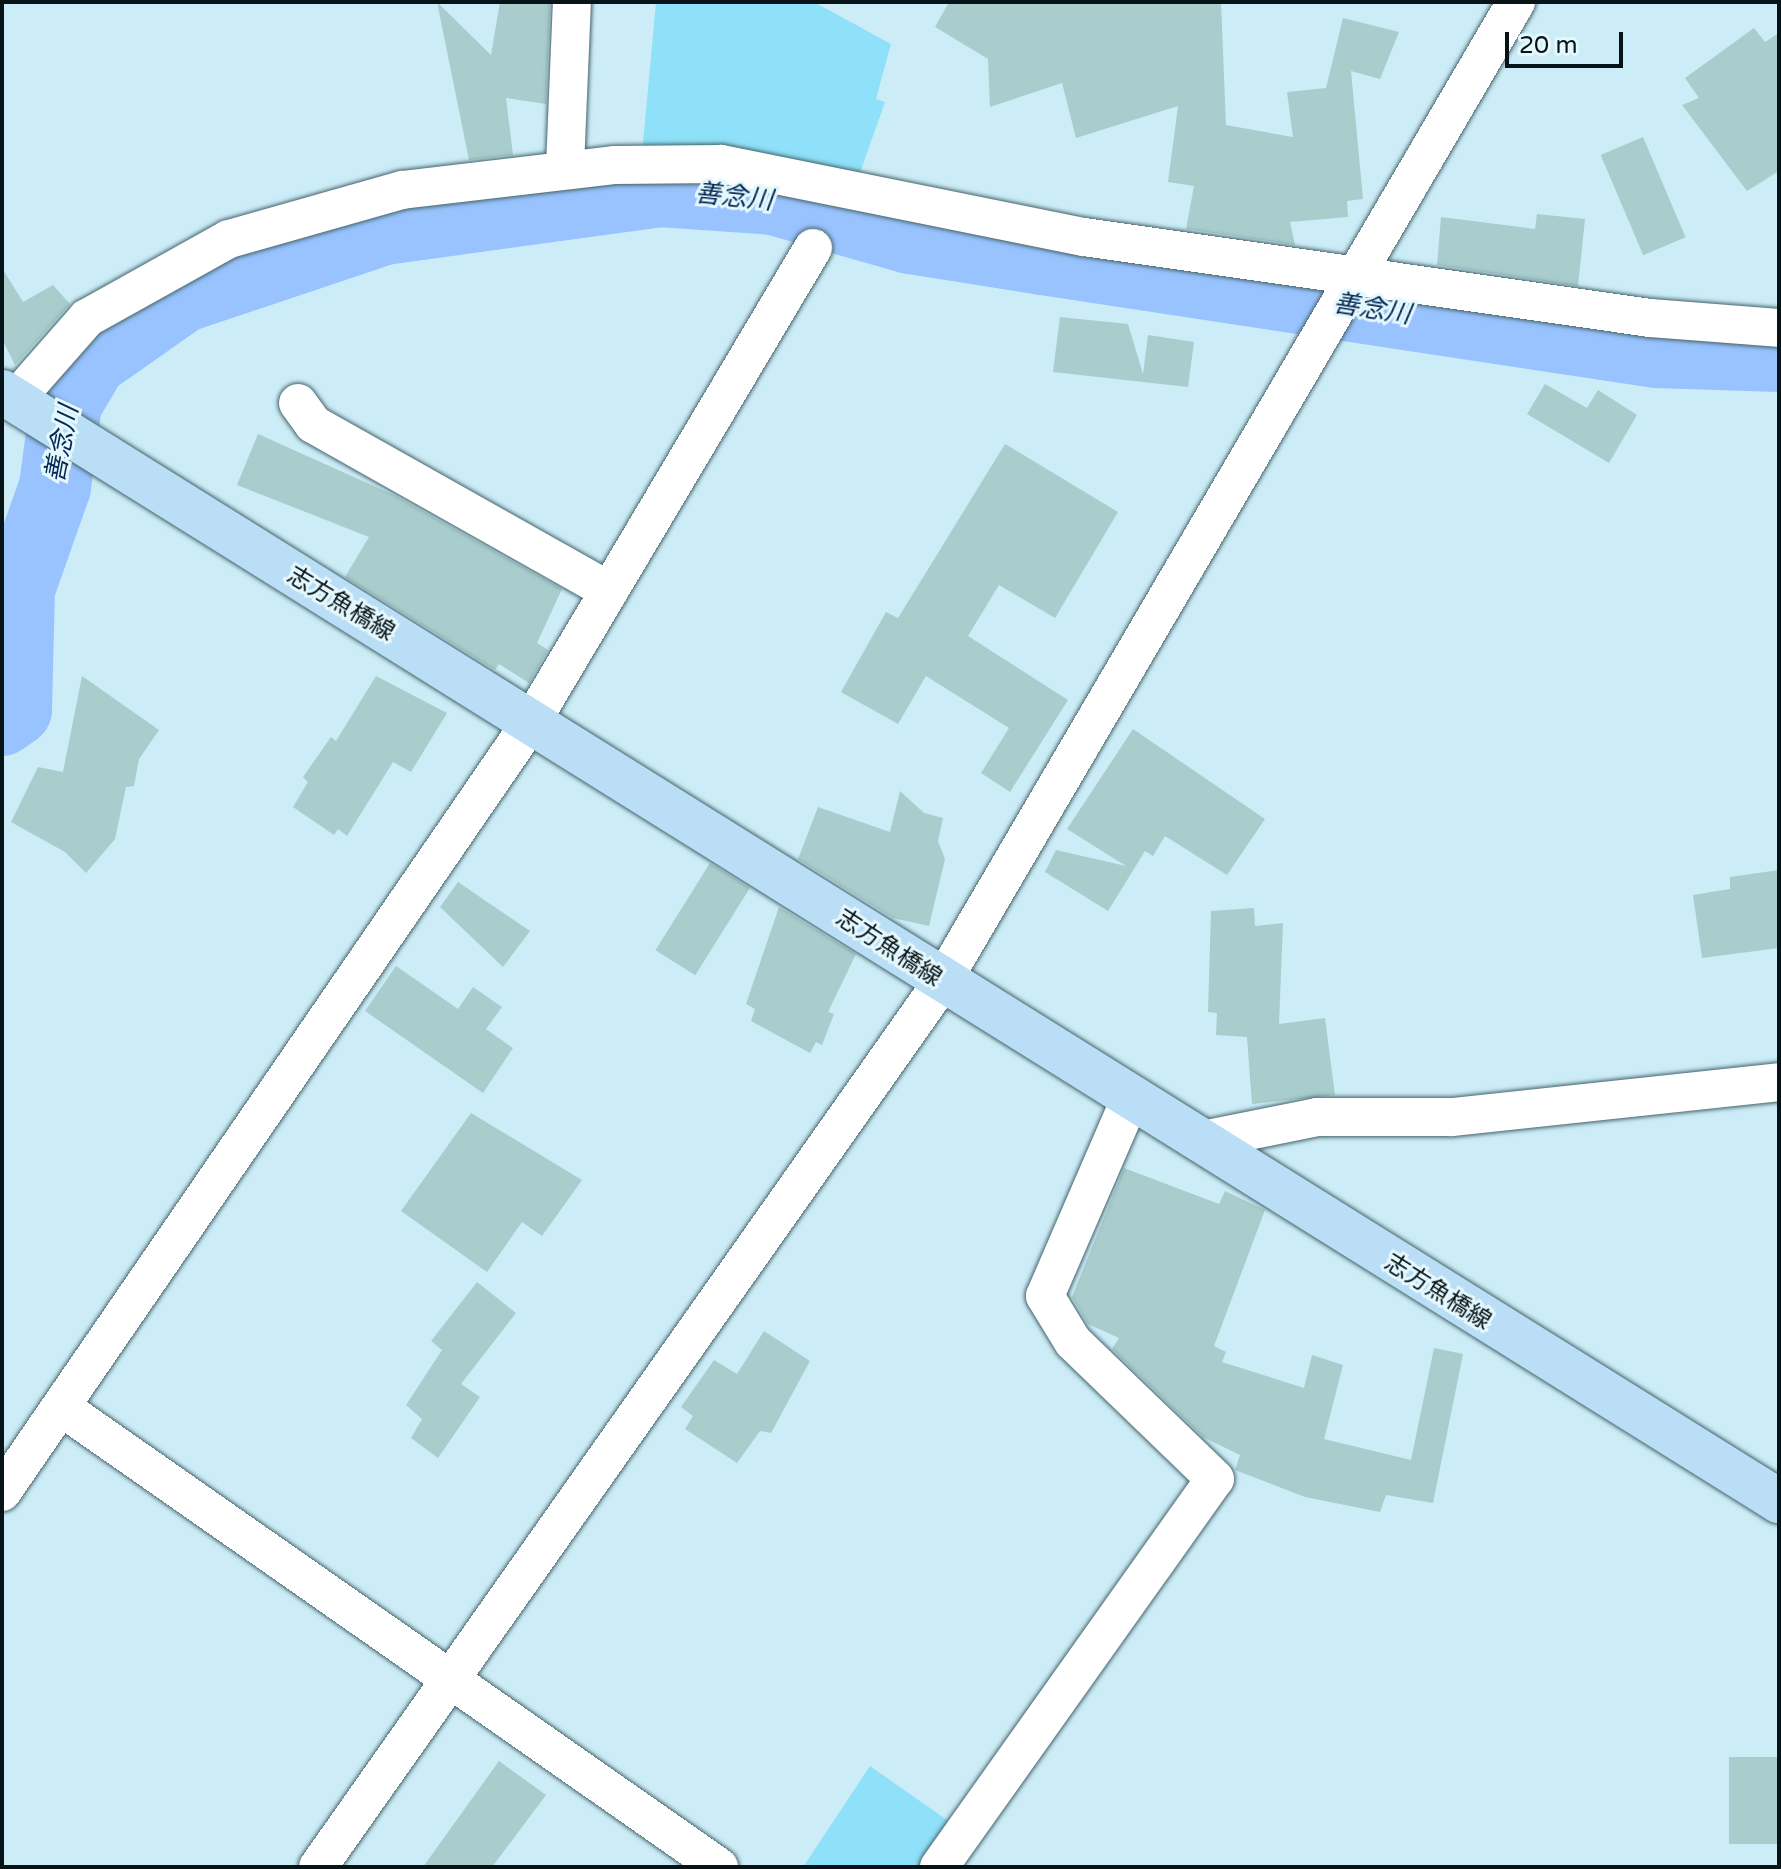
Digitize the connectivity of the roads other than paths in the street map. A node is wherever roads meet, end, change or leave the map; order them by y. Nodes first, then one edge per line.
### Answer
1 (572, 2) edge
2 (1504, 7) edge
3 (565, 167) junction
4 (813, 248) dead end
5 (1354, 272) junction
6 (1779, 328) edge
7 (18, 402) edge
8 (298, 403) dead end
9 (608, 590) junction
10 (533, 719) junction
11 (942, 982) junction
12 (1779, 1082) edge
13 (1132, 1095) junction
14 (1208, 1139) junction
15 (61, 1407) junction
16 (2, 1492) edge
17 (1779, 1501) edge
18 (449, 1681) junction
19 (318, 1867) edge
20 (719, 1867) edge
21 (939, 1867) edge

1 - 3 street
2 - 5 street
3 - 5 street
3 - 7 street
4 - 9 street
5 - 6 street
5 - 11 street
7 - 10 main road, 志方魚橋線
8 - 9 street
9 - 10 street
10 - 11 main road, 志方魚橋線
10 - 15 street
11 - 13 main road, 志方魚橋線
11 - 18 street
12 - 14 street
13 - 14 main road, 志方魚橋線
13 - 21 street
14 - 17 main road, 志方魚橋線
15 - 16 street
15 - 18 street
18 - 19 street
18 - 20 street

